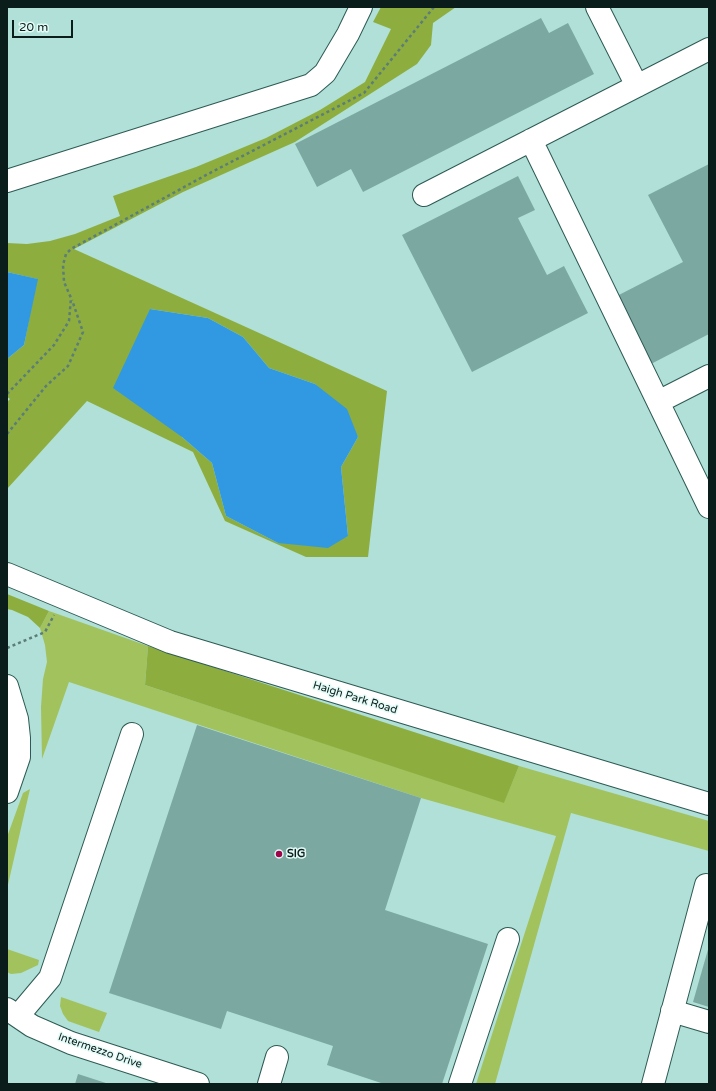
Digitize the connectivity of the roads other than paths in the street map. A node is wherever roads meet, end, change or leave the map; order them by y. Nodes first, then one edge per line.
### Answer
1 (361, 7) edge
2 (597, 7) edge
3 (709, 49) edge
4 (637, 86) junction
5 (531, 140) junction
6 (7, 181) edge
7 (424, 195) dead end
8 (709, 376) edge
9 (658, 402) junction
10 (709, 507) edge
11 (7, 574) edge
12 (7, 686) edge
13 (132, 734) dead end
14 (7, 792) edge
15 (709, 804) edge
16 (706, 885) dead end
17 (508, 939) dead end
18 (672, 1011) junction
19 (12, 1012) edge
20 (709, 1022) edge
21 (277, 1057) dead end
22 (198, 1084) edge
23 (269, 1084) edge
24 (460, 1084) edge
25 (653, 1084) edge

1 - 6 street
2 - 4 street
3 - 4 street
4 - 5 street
5 - 7 street
5 - 9 street
8 - 9 street
9 - 10 street
11 - 15 street, Haigh Park Road
12 - 14 street
13 - 19 street
16 - 18 street
17 - 24 street
18 - 20 street
18 - 25 street
19 - 22 street, Intermezzo Drive
21 - 23 street

